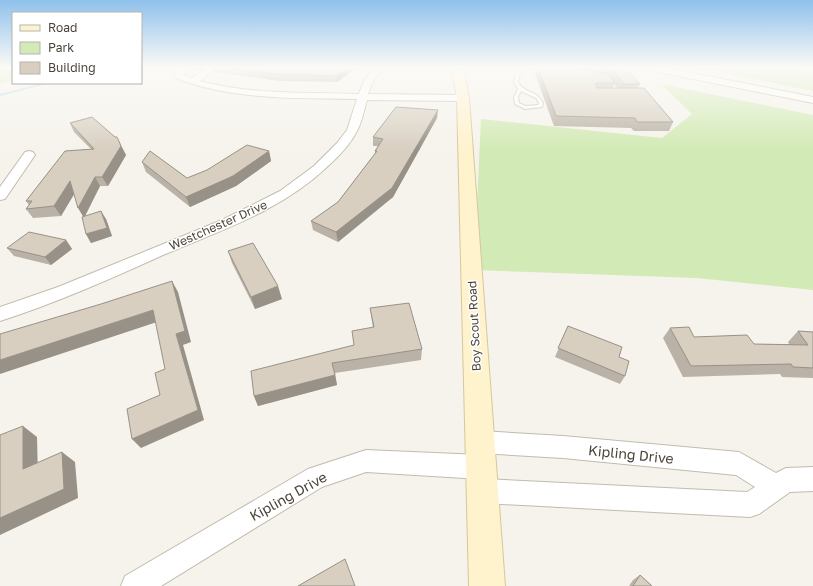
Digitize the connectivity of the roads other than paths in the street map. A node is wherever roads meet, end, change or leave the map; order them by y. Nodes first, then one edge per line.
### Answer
1 (320, 95) edge
2 (517, 95) edge
3 (534, 95) edge
4 (790, 95) edge
5 (363, 97) junction
6 (463, 98) joint
7 (813, 100) edge
8 (29, 155) dead end
9 (0, 196) edge
10 (0, 314) edge
11 (480, 442) junction
12 (481, 467) junction
13 (813, 479) edge
14 (776, 486) junction
15 (482, 491) junction
16 (135, 586) edge
17 (487, 586) edge

1 - 5 street
2 - 3 lane
4 - 7 street
5 - 6 street
5 - 10 street, Westchester Drive
6 - 11 street, Boy Scout Road
8 - 9 street
11 - 12 street, Boy Scout Road
11 - 14 street, Kipling Drive
12 - 15 street, Boy Scout Road
12 - 16 street, Kipling Drive
13 - 14 street
14 - 15 street
15 - 17 street, Boy Scout Road

